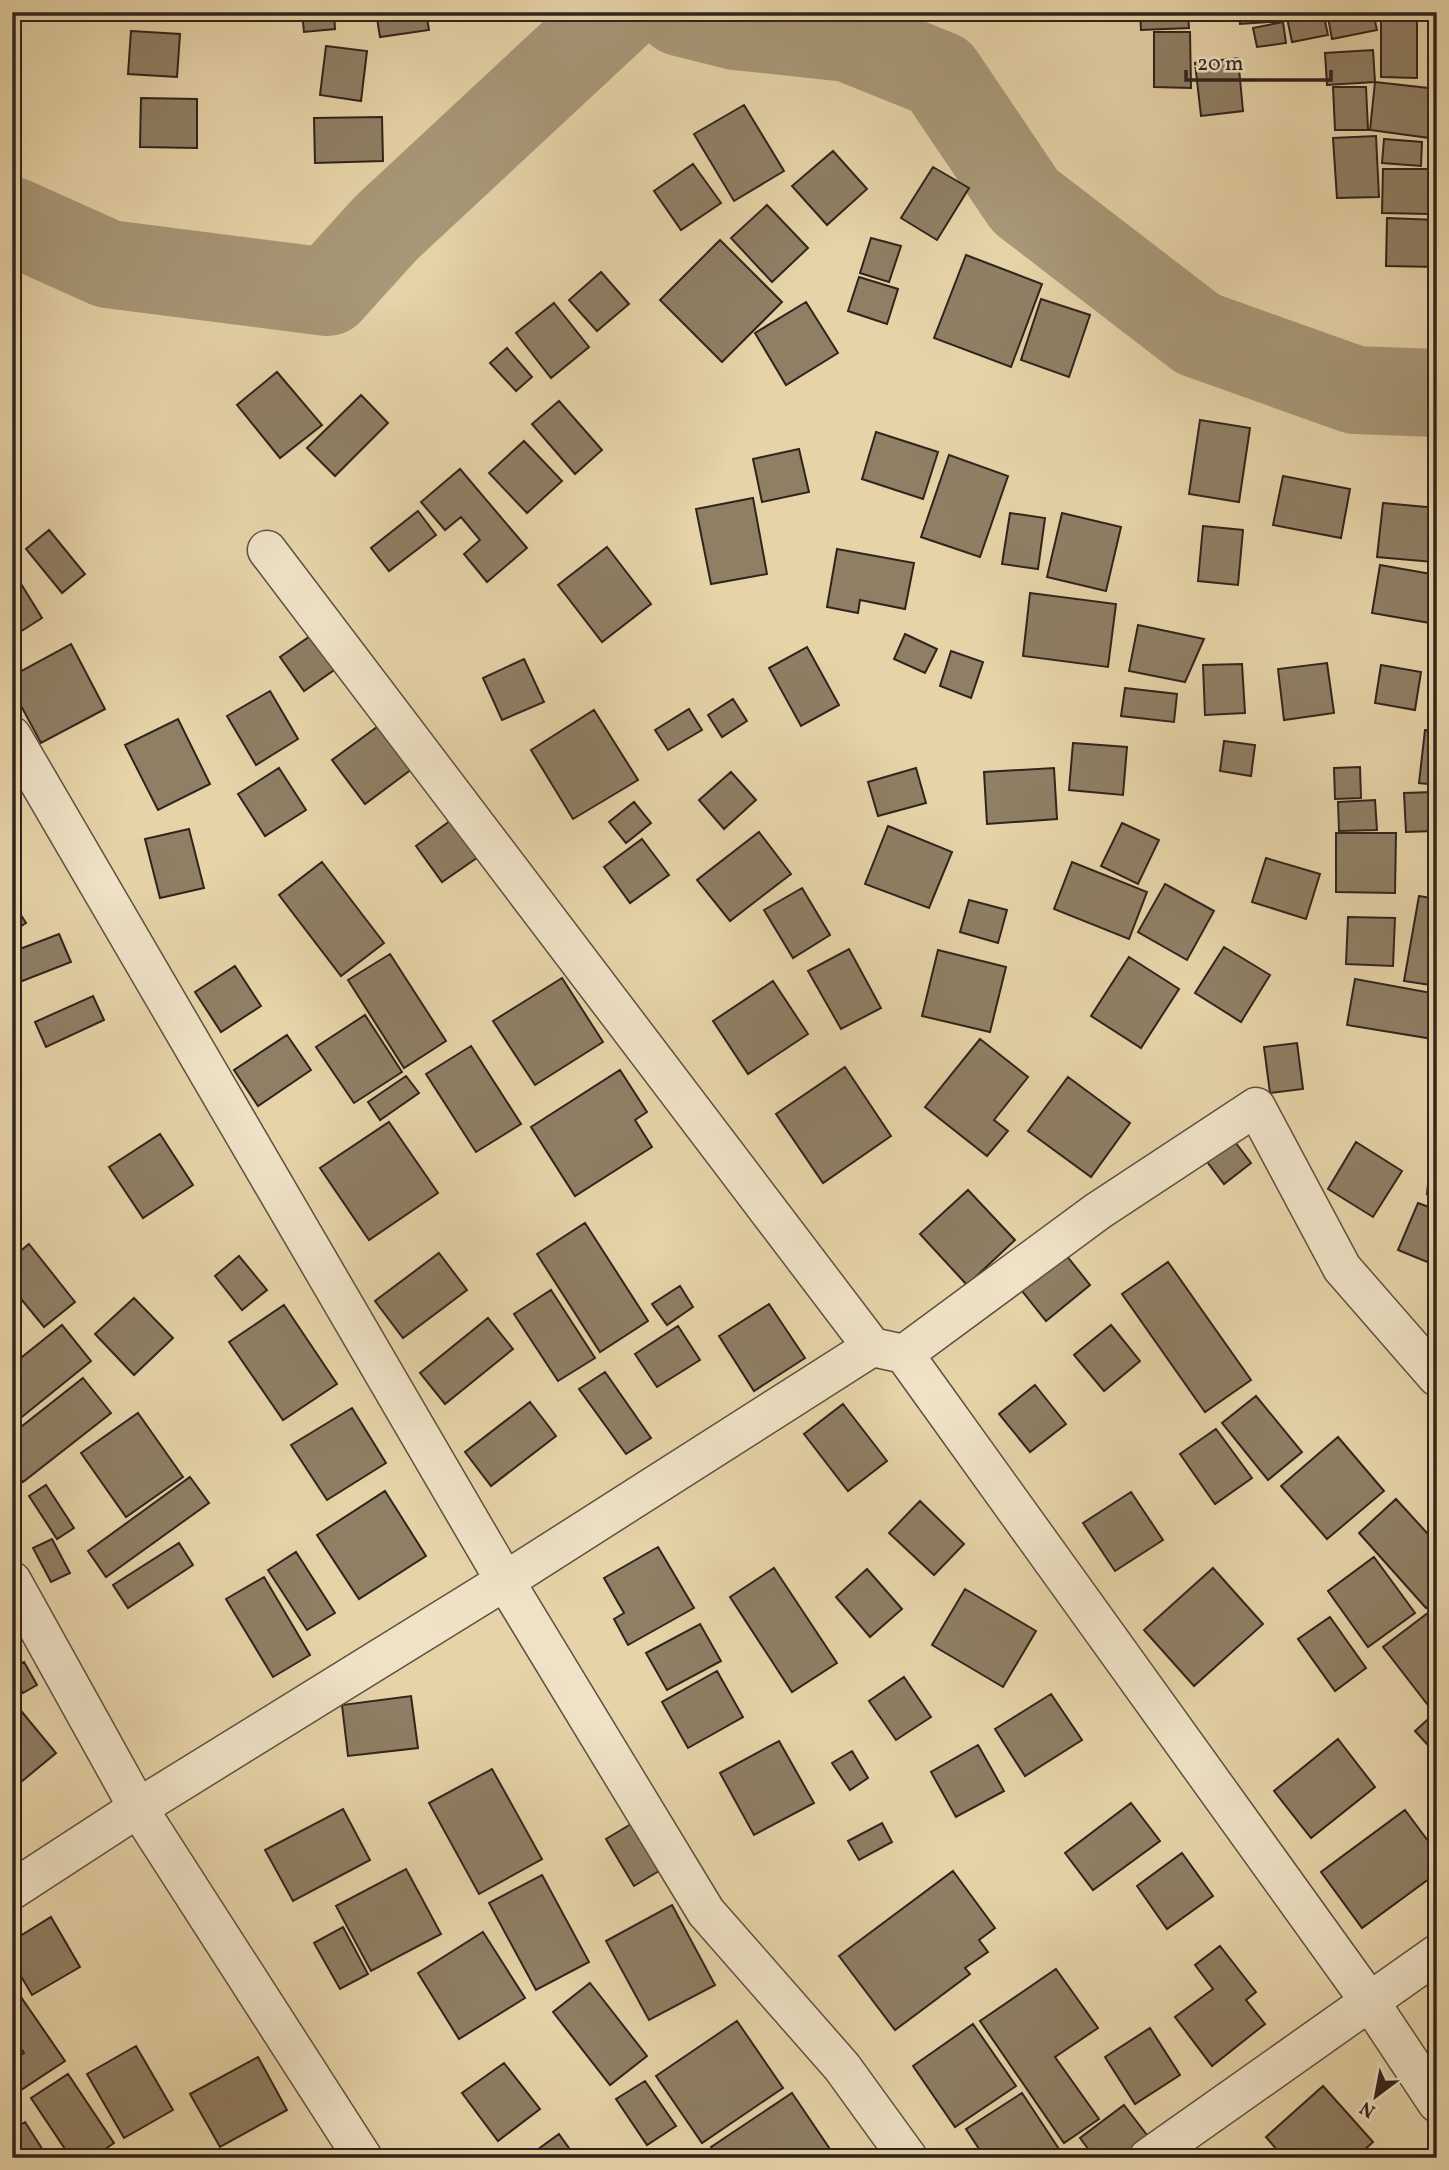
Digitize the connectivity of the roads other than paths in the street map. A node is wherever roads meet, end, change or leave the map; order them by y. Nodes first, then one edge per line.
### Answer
1 (267, 550) dead end
2 (12, 736) edge
3 (888, 1351) junction
4 (1437, 1377) edge
5 (12, 1581) edge
6 (505, 1581) junction
7 (138, 1808) junction
8 (12, 1890) edge
9 (1437, 1954) edge
10 (1370, 2002) junction
11 (1437, 2103) edge
12 (363, 2158) edge
13 (908, 2158) edge
14 (1148, 2158) edge

1 - 3 street
2 - 6 street
3 - 4 street
3 - 6 street
3 - 10 street
5 - 7 street
6 - 7 street
6 - 13 street
7 - 8 street
7 - 12 street
9 - 10 street
10 - 11 street
10 - 14 street

